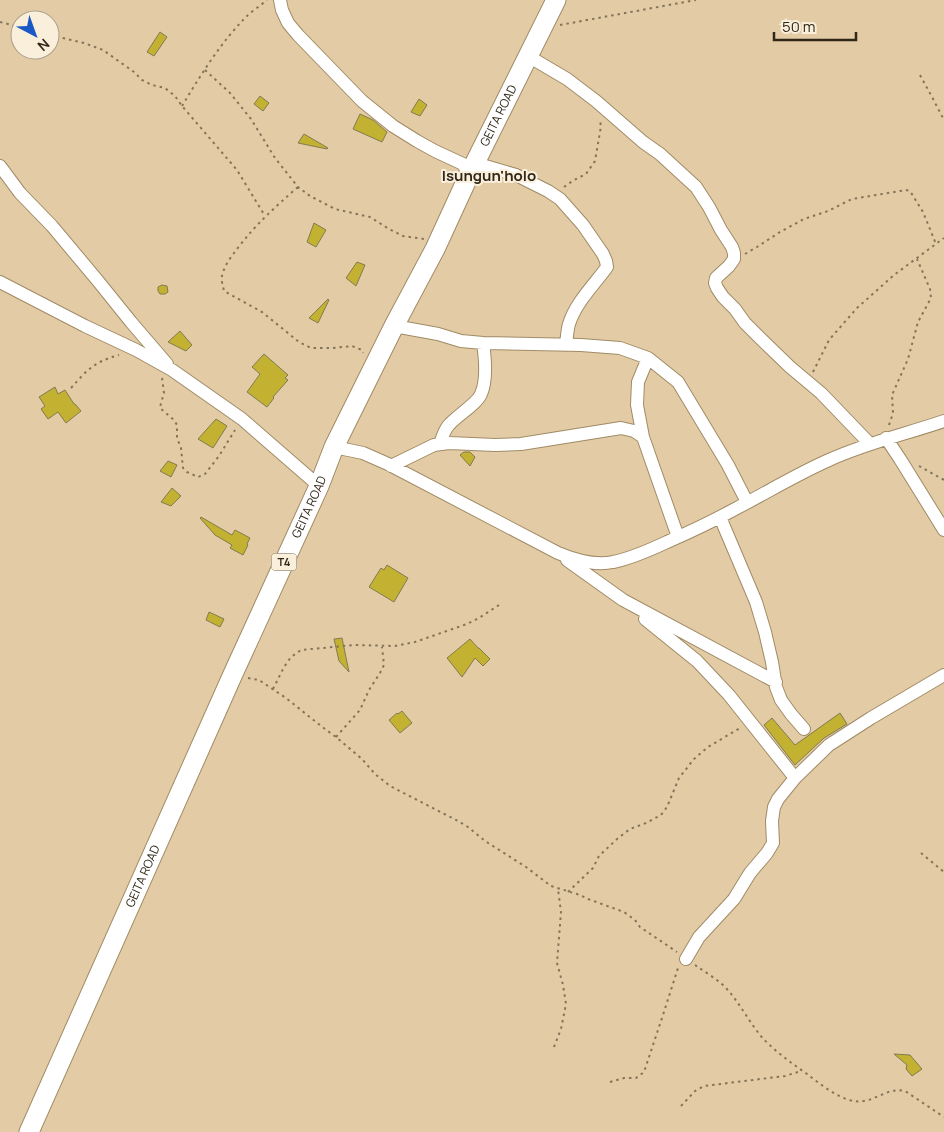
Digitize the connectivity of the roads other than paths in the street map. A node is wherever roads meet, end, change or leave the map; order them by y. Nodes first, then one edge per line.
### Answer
1 (280, 0) edge
2 (556, 0) edge
3 (528, 56) junction
4 (0, 166) edge
5 (472, 169) junction
6 (0, 282) edge
7 (394, 326) junction
8 (483, 343) junction
9 (566, 344) junction
10 (648, 358) junction
11 (172, 370) junction
12 (944, 422) edge
13 (643, 437) junction
14 (886, 438) junction
15 (440, 444) junction
16 (870, 444) junction
17 (334, 447) junction
18 (392, 466) junction
19 (319, 486) junction
20 (748, 502) junction
21 (720, 517) junction
22 (944, 530) edge
23 (678, 537) junction
24 (558, 554) junction
25 (622, 600) junction
26 (944, 675) edge
27 (776, 682) junction
28 (804, 729) dead end
29 (795, 778) junction
30 (686, 959) road end
31 (29, 1132) edge

1 - 5 street
2 - 3 highway, GEITA ROAD / T4
3 - 5 highway, GEITA ROAD / T4
3 - 16 street
4 - 11 street
5 - 7 highway, GEITA ROAD / T4
5 - 9 street
6 - 11 street
7 - 8 street
7 - 17 highway, GEITA ROAD / T4
8 - 9 street
8 - 15 street
9 - 10 street
10 - 13 street
10 - 20 street
11 - 19 street
12 - 14 street
13 - 15 street
13 - 23 street
14 - 16 street
14 - 22 street
15 - 18 street
16 - 20 street
17 - 18 street
17 - 19 highway, GEITA ROAD / T4
18 - 24 street
19 - 31 highway, GEITA ROAD / T4
20 - 21 street
21 - 23 street
21 - 27 street
23 - 24 street
24 - 25 street
25 - 27 street
25 - 29 street
26 - 29 street
27 - 28 street
29 - 30 street

